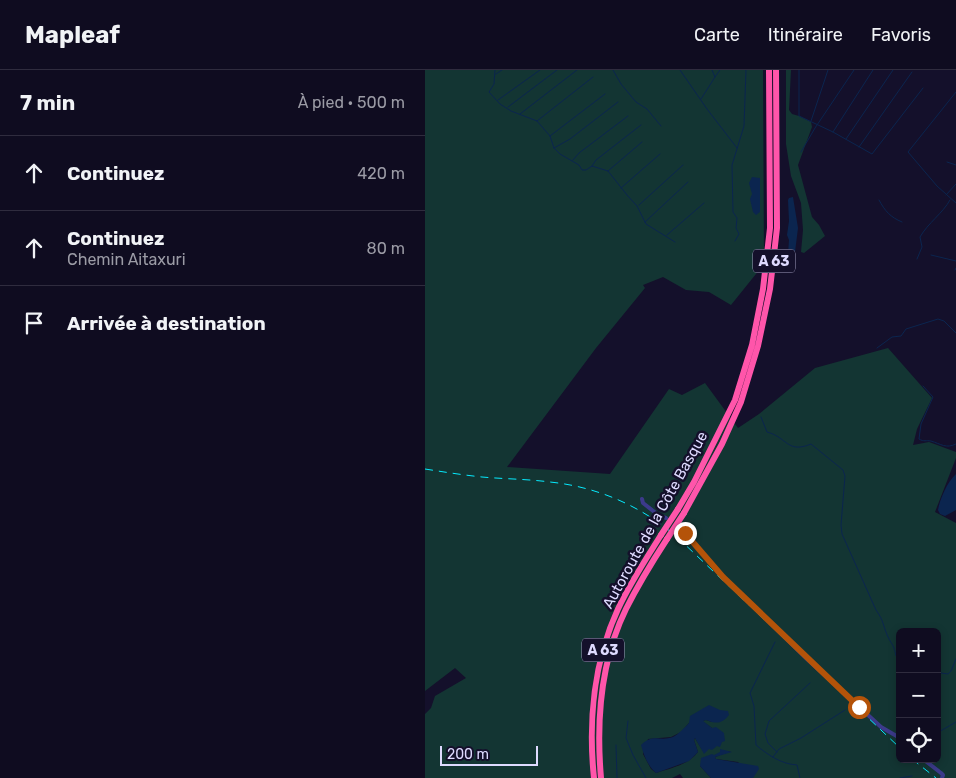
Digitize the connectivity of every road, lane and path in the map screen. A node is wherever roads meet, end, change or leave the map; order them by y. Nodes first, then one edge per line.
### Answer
1 (769, 70) edge
2 (776, 70) edge
3 (642, 499) dead end
4 (666, 518) dead end
5 (681, 528) dead end
6 (664, 537) junction
7 (896, 736) edge
8 (928, 763) edge
9 (594, 778) edge
10 (601, 778) edge
11 (942, 778) edge

1 - 6 highway, Autoroute de la Côte Basque / A 63, bridge
2 - 6 highway, Autoroute de la Côte Basque / A 63, bridge
3 - 4 street
5 - 7 street
6 - 9 highway, Autoroute de la Côte Basque / A 63
6 - 10 highway, Autoroute de la Côte Basque / A 63
8 - 11 street

